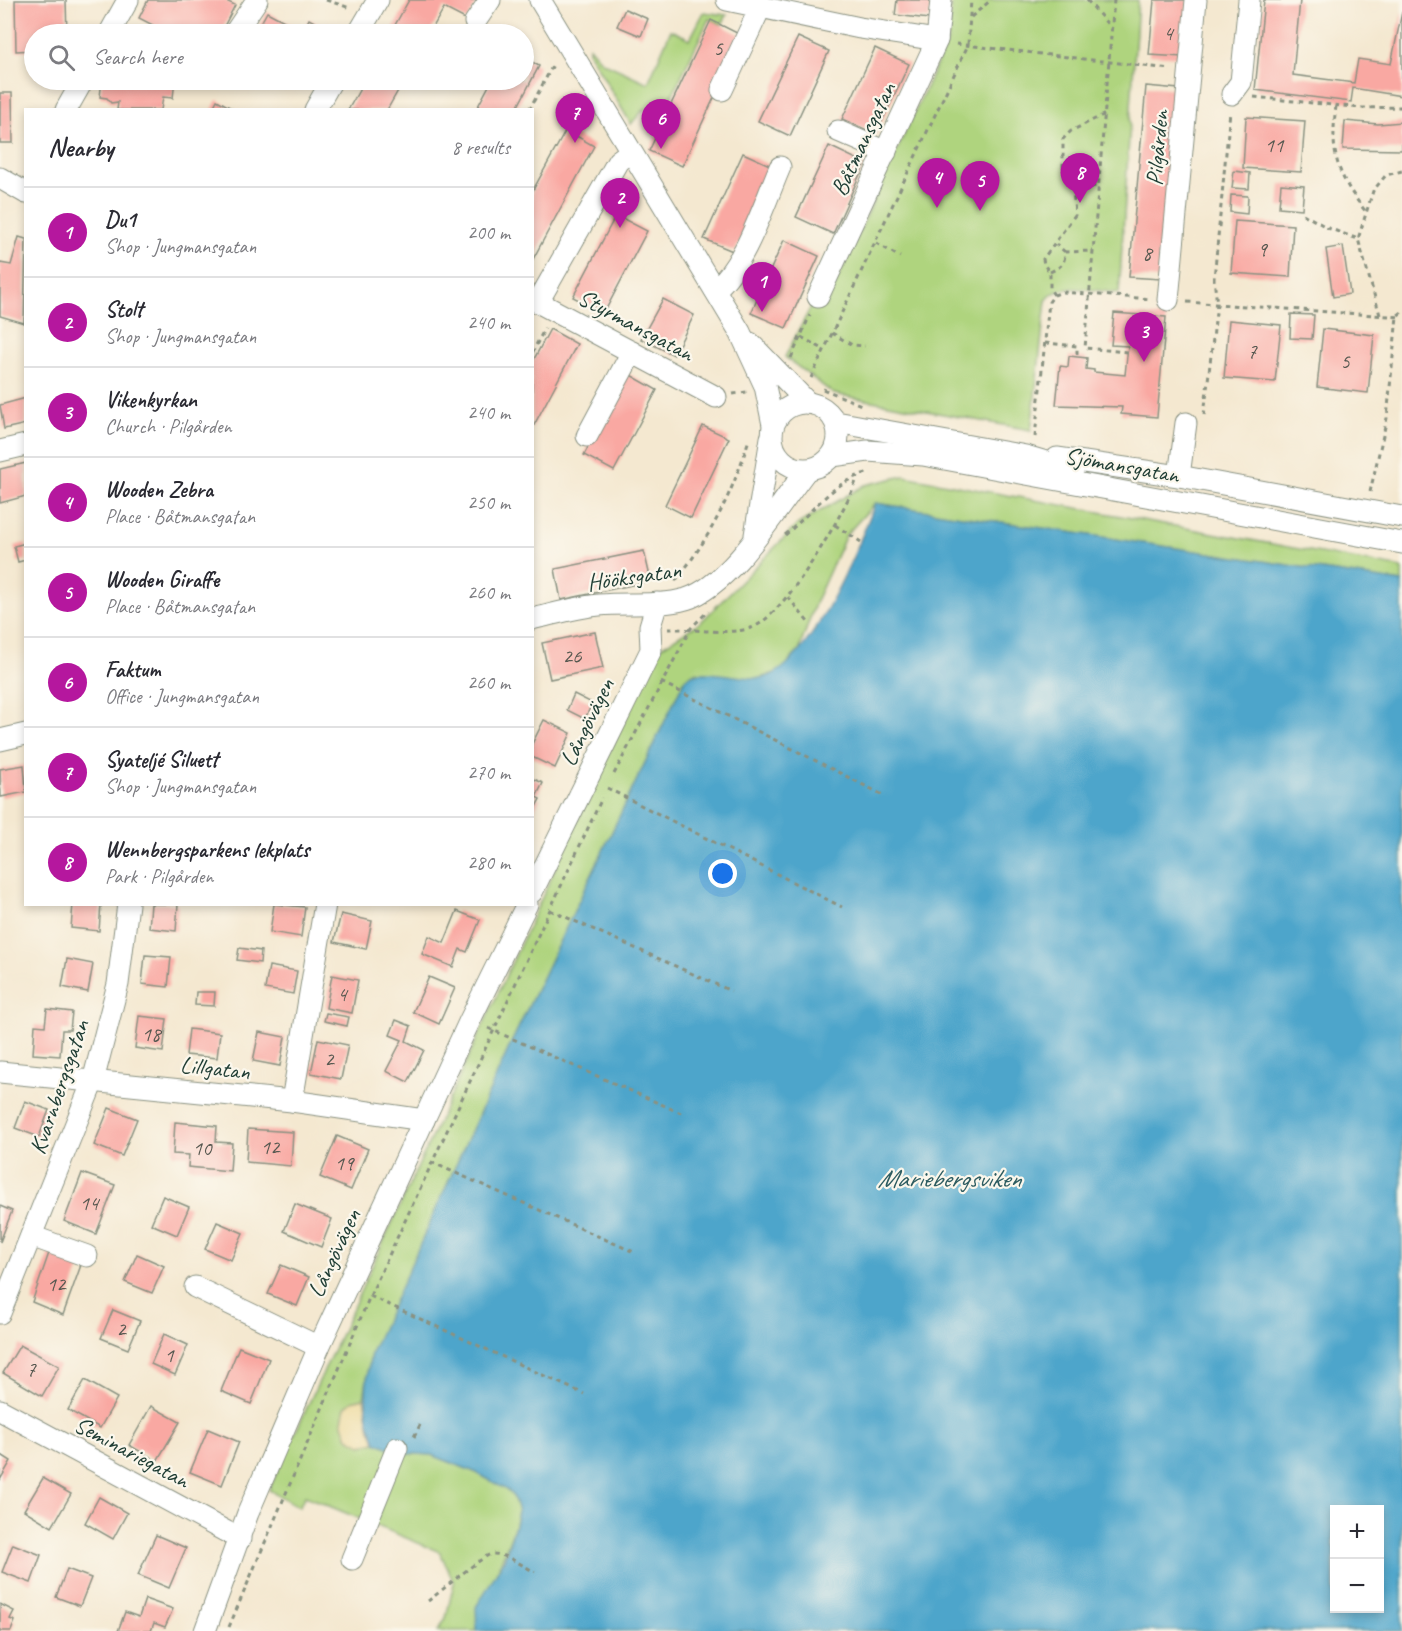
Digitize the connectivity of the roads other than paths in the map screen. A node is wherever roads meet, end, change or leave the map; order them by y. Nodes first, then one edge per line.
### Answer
1 (128, 0) edge
2 (257, 0) edge
3 (490, 0) edge
4 (540, 0) edge
5 (727, 0) edge
6 (941, 0) edge
7 (1197, 0) edge
8 (1249, 0) edge
9 (374, 7) edge
10 (760, 8) junction
11 (475, 22) dead end
12 (115, 24) edge
13 (241, 24) edge
14 (364, 24) edge
15 (937, 40) junction
16 (77, 90) edge
17 (326, 90) edge
18 (722, 90) dead end
19 (1232, 94) road end
20 (67, 108) edge
21 (316, 108) edge
22 (838, 131) dead end
23 (630, 152) junction
24 (886, 152) junction
25 (780, 166) dead end
26 (0, 178) edge
27 (24, 187) edge
28 (715, 290) junction
29 (818, 297) road end
30 (1168, 300) road end
31 (541, 304) edge
32 (740, 332) junction
33 (632, 352) junction
34 (809, 393) junction
35 (716, 397) dead end
36 (836, 422) junction
37 (1195, 425) road end
38 (772, 430) junction
39 (587, 436) dead end
40 (24, 445) edge
41 (1030, 448) junction
42 (0, 451) edge
43 (832, 456) junction
44 (806, 471) junction
45 (1179, 476) junction
46 (1402, 517) edge
47 (1402, 530) edge
48 (754, 537) junction
49 (1402, 543) edge
50 (657, 603) junction
51 (534, 619) edge
52 (24, 734) edge
53 (0, 740) edge
54 (534, 888) edge
55 (128, 906) edge
56 (325, 906) edge
57 (526, 906) edge
58 (0, 1072) edge
59 (93, 1081) junction
60 (292, 1101) junction
61 (424, 1120) junction
62 (31, 1236) junction
63 (87, 1256) dead end
64 (195, 1287) dead end
65 (0, 1313) edge
66 (319, 1347) junction
67 (0, 1410) edge
68 (397, 1448) dead end
69 (240, 1539) junction
70 (352, 1559) dead end
71 (206, 1631) edge

1 - 12 street
2 - 13 street
3 - 11 street
4 - 23 street
5 - 10 street
6 - 15 street, Båtmansgatan
7 - 30 street, Pilgården
8 - 19 street
9 - 14 street
10 - 15 street
10 - 18 street
15 - 24 street, Båtmansgatan
16 - 20 street
17 - 21 street
22 - 24 street
23 - 28 street
23 - 31 street
24 - 29 street, Båtmansgatan
25 - 28 street
26 - 27 street
28 - 32 street
31 - 33 street, Styrmansgatan
32 - 34 street
32 - 38 street
33 - 35 street, Styrmansgatan
33 - 39 street
34 - 36 street
34 - 38 street
36 - 41 street, Sjömansgatan
36 - 43 street
37 - 45 street
38 - 44 street
38 - 48 street, Hööksgatan
40 - 42 street
41 - 45 street, Sjömansgatan
41 - 47 street, Sjömansgatan
43 - 44 street
43 - 49 street, Sjömansgatan
44 - 48 street, Hööksgatan
45 - 46 street, Sjömansgatan
48 - 50 street, Hööksgatan
50 - 51 street, Hööksgatan
50 - 54 street, Långövägen
52 - 53 street
55 - 59 street, Kvarnbergsgatan
56 - 60 street
57 - 61 street, Långövägen
58 - 59 street, Lillgatan
59 - 60 street, Lillgatan
59 - 62 street, Kvarnbergsgatan
60 - 61 street, Lillgatan
61 - 66 street, Långövägen
62 - 63 street
62 - 65 street, Kvarnbergsgatan
64 - 66 street
66 - 69 street, Långövägen
67 - 69 street, Seminariegatan
68 - 70 street
69 - 71 street, Långövägen

